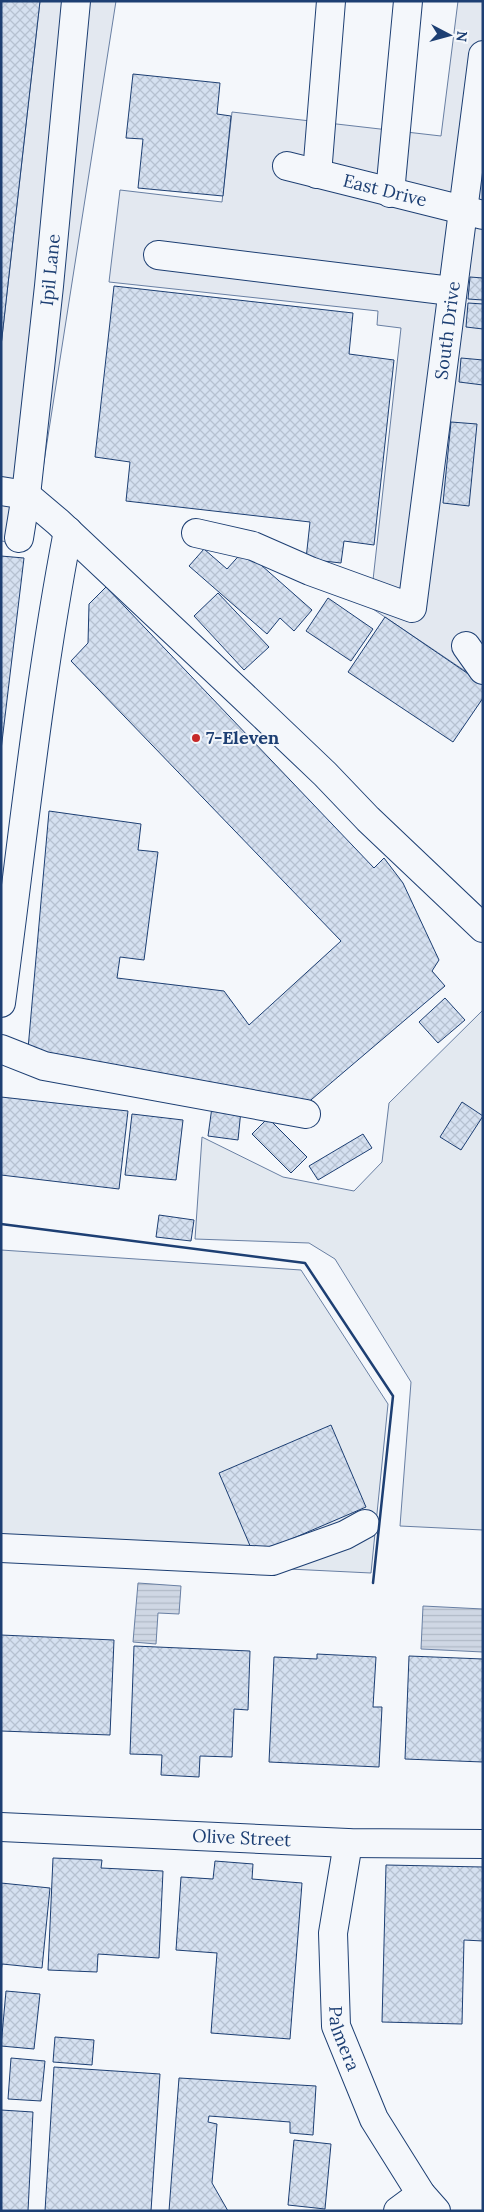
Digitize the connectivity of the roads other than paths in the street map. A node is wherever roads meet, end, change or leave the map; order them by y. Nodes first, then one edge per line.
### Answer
1 (76, 1) edge
2 (331, 1) edge
3 (408, 1) edge
4 (483, 54) edge
5 (287, 166) dead end
6 (317, 174) junction
7 (390, 193) junction
8 (473, 214) edge
9 (158, 255) dead end
10 (451, 291) junction
11 (14, 493) edge
12 (63, 526) junction
13 (196, 533) dead end
14 (10, 536) edge
15 (466, 646) dead end
16 (483, 670) edge
17 (483, 928) edge
18 (1, 1003) edge
19 (1, 1049) edge
20 (306, 1114) dead end
21 (364, 1524) dead end
22 (1, 1548) edge
23 (1, 1827) edge
24 (348, 1843) junction
25 (483, 1844) edge
26 (429, 2202) edge
27 (398, 2211) edge

1 - 11 street, Ipil Lane
2 - 6 street
3 - 7 street
4 - 8 street, South Drive
5 - 6 street, East Drive
6 - 7 street, East Drive
7 - 8 street, East Drive
8 - 10 street, South Drive
9 - 10 street
10 - 13 street, South Drive
11 - 12 street
11 - 14 street, Ipil Lane
12 - 14 street
12 - 17 street
12 - 18 street
15 - 16 street
19 - 20 street
21 - 22 street
23 - 24 street, Olive Street
24 - 25 street, Olive Street
24 - 26 street, Palmera
26 - 27 street

